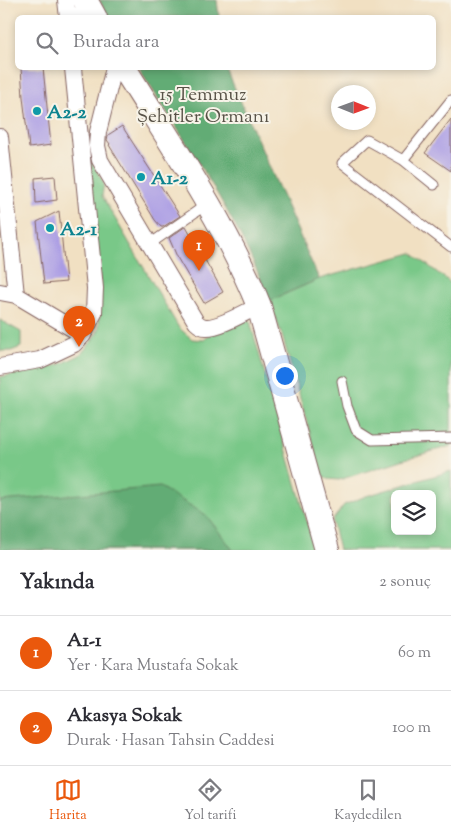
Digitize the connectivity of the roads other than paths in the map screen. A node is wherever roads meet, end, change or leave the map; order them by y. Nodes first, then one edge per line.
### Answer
1 (66, 0) edge
2 (68, 15) edge
3 (73, 70) edge
4 (114, 70) edge
5 (125, 70) edge
6 (451, 100) edge
7 (0, 137) edge
8 (403, 160) junction
9 (434, 185) dead end
10 (207, 204) junction
11 (150, 244) junction
12 (451, 247) edge
13 (8, 294) edge
14 (259, 306) junction
15 (83, 335) junction
16 (0, 367) edge
17 (342, 381) dead end
18 (451, 438) edge
19 (327, 550) edge

1 - 2 street
3 - 15 street
4 - 11 street
5 - 10 street
6 - 8 lane
7 - 13 street
8 - 9 lane
8 - 12 lane
10 - 11 lane
10 - 14 street
11 - 14 street
13 - 15 street
14 - 19 street
15 - 16 street
17 - 18 lane

